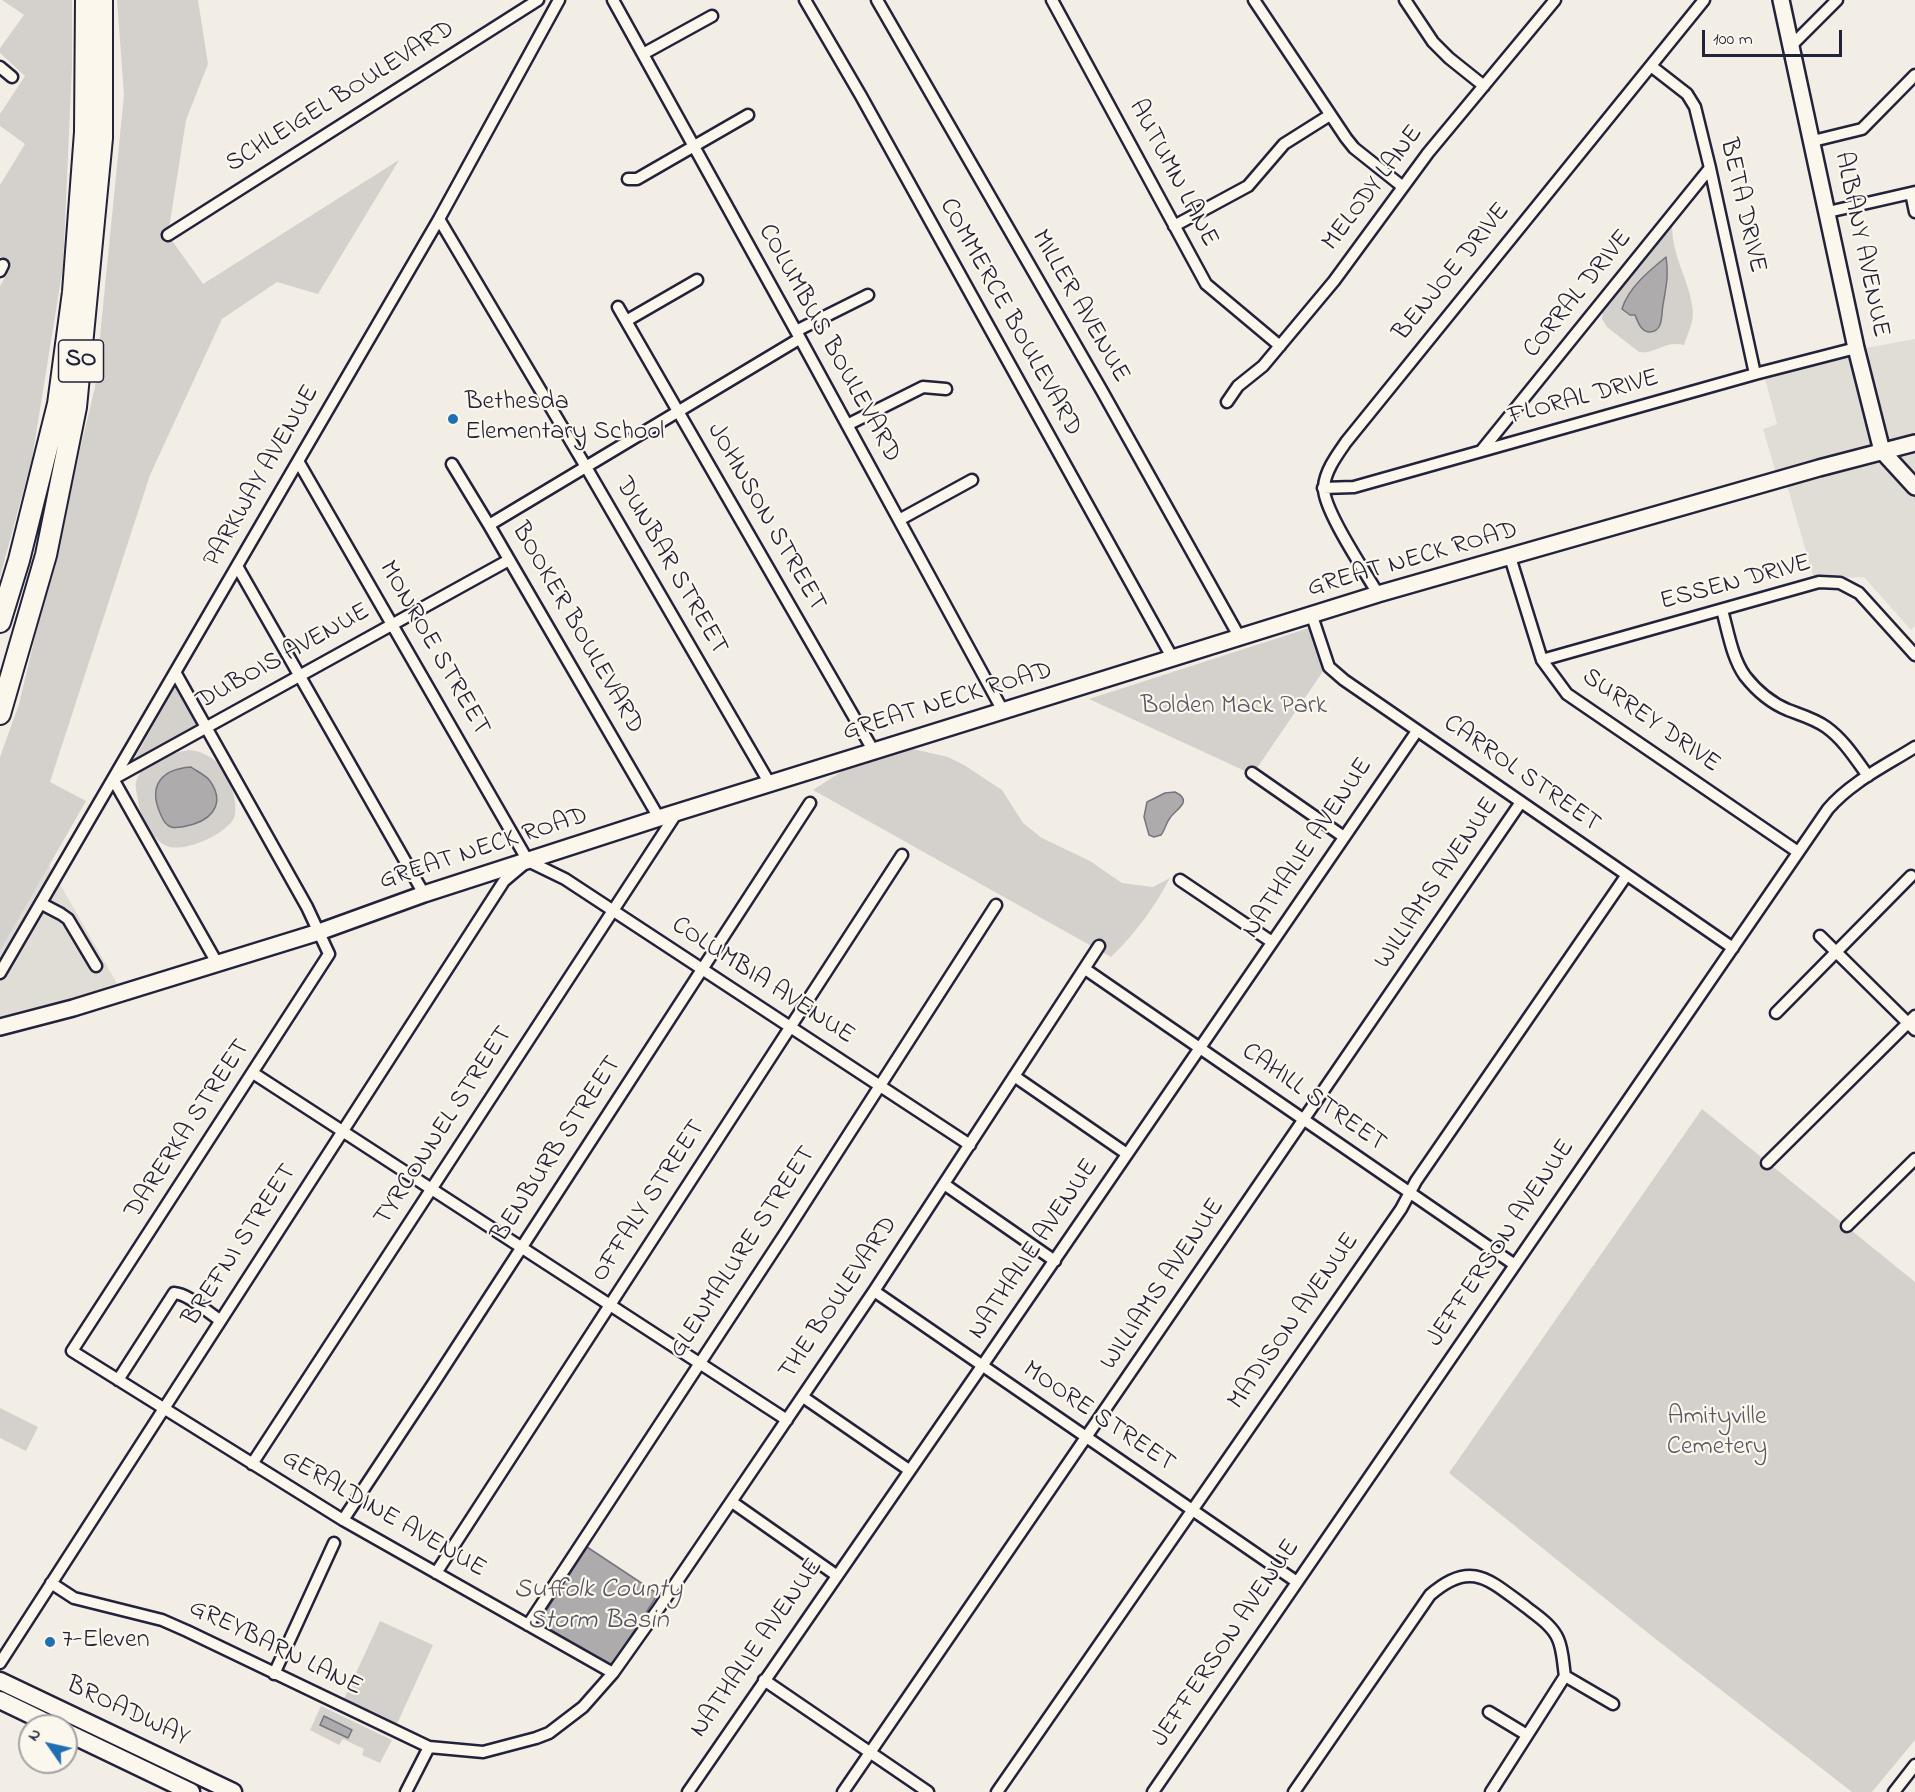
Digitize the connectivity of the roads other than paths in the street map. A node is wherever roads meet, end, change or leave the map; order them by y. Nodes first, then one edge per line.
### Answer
1 (86, 0) edge
2 (102, 0) edge
3 (538, 0) edge
4 (559, 0) edge
5 (613, 0) edge
6 (806, 0) edge
7 (877, 0) edge
8 (1052, 0) edge
9 (1254, 0) edge
10 (1406, 0) edge
11 (1555, 0) edge
12 (1704, 0) edge
13 (1781, 0) edge
14 (1837, 0) edge
15 (712, 16) dead end
16 (1792, 45) junction
17 (643, 54) junction
18 (1651, 66) junction
19 (0, 67) edge
20 (1915, 75) edge
21 (12, 77) dead end
22 (1484, 86) junction
23 (748, 115) dead end
24 (1330, 115) junction
25 (1813, 141) junction
26 (694, 146) junction
27 (1710, 168) junction
28 (628, 179) dead end
29 (1403, 187) junction
30 (1913, 193) edge
31 (1828, 212) junction
32 (1915, 212) edge
33 (439, 219) junction
34 (1174, 226) junction
35 (168, 235) dead end
36 (697, 280) dead end
37 (868, 295) dead end
38 (618, 307) dead end
39 (626, 321) junction
40 (798, 335) junction
41 (1281, 346) junction
42 (1856, 348) junction
43 (1755, 374) junction
44 (946, 389) dead end
45 (1227, 402) dead end
46 (678, 412) junction
47 (848, 425) junction
48 (1915, 443) edge
49 (1482, 450) junction
50 (1882, 451) junction
51 (298, 461) junction
52 (452, 464) dead end
53 (586, 467) junction
54 (972, 480) dead end
55 (1915, 487) edge
56 (1323, 488) junction
57 (899, 520) junction
58 (489, 525) junction
59 (1510, 557) junction
60 (509, 560) junction
61 (237, 566) junction
62 (1378, 594) junction
63 (1722, 610) junction
64 (1312, 615) junction
65 (0, 622) edge
66 (393, 624) junction
67 (1240, 638) junction
68 (1915, 655) edge
69 (1173, 659) junction
70 (1542, 660) junction
71 (175, 672) junction
72 (299, 676) junction
73 (1003, 711) junction
74 (0, 714) edge
75 (207, 727) junction
76 (1417, 731) junction
77 (1915, 747) edge
78 (873, 750) junction
79 (1252, 773) dead end
80 (1868, 776) junction
81 (113, 779) junction
82 (770, 784) junction
83 (1521, 802) junction
84 (810, 803) dead end
85 (676, 814) junction
86 (659, 818) junction
87 (1344, 837) junction
88 (1798, 852) junction
89 (902, 855) dead end
90 (528, 861) junction
91 (1626, 876) junction
92 (1911, 876) dead end
93 (1180, 880) dead end
94 (424, 894) junction
95 (42, 904) junction
96 (996, 905) dead end
97 (613, 911) junction
98 (319, 932) junction
99 (1820, 936) dead end
100 (1272, 942) junction
101 (1099, 946) dead end
102 (1733, 948) junction
103 (1836, 951) junction
104 (217, 963) junction
105 (96, 966) dead end
106 (701, 969) junction
107 (1085, 969) junction
108 (0, 973) edge
109 (1776, 1013) dead end
110 (1913, 1023) edge
111 (0, 1027) edge
112 (791, 1028) junction
113 (1200, 1048) junction
114 (253, 1073) junction
115 (1014, 1076) junction
116 (880, 1086) junction
117 (1304, 1120) junction
118 (343, 1131) junction
119 (969, 1145) junction
120 (1127, 1154) junction
121 (1915, 1159) edge
122 (1767, 1163) dead end
123 (944, 1184) junction
124 (432, 1189) junction
125 (1410, 1193) junction
126 (1847, 1226) dead end
127 (522, 1247) junction
128 (1054, 1261) junction
129 (1515, 1265) junction
130 (874, 1291) junction
131 (610, 1304) junction
132 (220, 1320) junction
133 (72, 1351) joint
134 (699, 1362) junction
135 (982, 1366) junction
136 (118, 1380) junction
137 (803, 1396) junction
138 (163, 1408) junction
139 (787, 1420) junction
140 (1087, 1438) junction
141 (252, 1464) junction
142 (909, 1470) junction
143 (732, 1502) junction
144 (1192, 1510) junction
145 (343, 1520) junction
146 (334, 1543) dead end
147 (436, 1573) junction
148 (836, 1575) junction
149 (1297, 1582) junction
150 (51, 1583) junction
151 (528, 1625) junction
152 (0, 1663) edge
153 (274, 1674) junction
154 (613, 1674) junction
155 (1565, 1676) junction
156 (764, 1680) junction
157 (0, 1681) edge
158 (0, 1700) edge
159 (1613, 1704) dead end
160 (1489, 1713) dead end
161 (29, 1714) edge
162 (1527, 1735) junction
163 (78, 1738) edge
164 (429, 1747) junction
165 (870, 1752) junction
166 (1915, 1765) edge
167 (187, 1770) junction
168 (184, 1789) edge
169 (233, 1792) edge
170 (406, 1792) edge
171 (688, 1792) edge
172 (843, 1792) edge
173 (928, 1792) edge
174 (998, 1792) edge
175 (1153, 1792) edge
176 (1294, 1792) edge
177 (1491, 1792) edge
178 (1894, 1792) edge

1 - 65 highway, SO
2 - 74 highway, SO
3 - 35 street, SCHLEIGEL BOULEVARD
4 - 33 street, PARKWAY AVENUE
5 - 17 street, COLUMBUS BOULEVARD
6 - 69 street, COMMERCE BOULEVARD
7 - 67 street, MILLER AVENUE
8 - 34 street, AUTUMN LANE
9 - 24 street
10 - 22 street
11 - 22 street, MELODY LANE
12 - 18 street, BENJOE DRIVE
13 - 16 main road, ALBANY AVENUE
14 - 16 street
15 - 17 street
16 - 25 main road, ALBANY AVENUE
17 - 26 street, COLUMBUS BOULEVARD
18 - 27 street, BETA DRIVE
18 - 56 street, BENJOE DRIVE
19 - 21 street
20 - 25 street
22 - 29 street, MELODY LANE
23 - 26 street
24 - 29 street
24 - 34 street
25 - 31 main road, ALBANY AVENUE
26 - 28 street
26 - 40 street, COLUMBUS BOULEVARD
27 - 43 street, BETA DRIVE
27 - 49 street, CORRAL DRIVE
29 - 41 street, MELODY LANE
30 - 31 street
30 - 32 street
31 - 42 main road, ALBANY AVENUE
33 - 51 street, PARKWAY AVENUE
33 - 53 street, DUNBAR STREET
34 - 41 street, AUTUMN LANE
36 - 39 street
37 - 40 street
38 - 39 street, JOHNSON STREET
39 - 46 street, JOHNSON STREET
40 - 46 street
40 - 47 street, COLUMBUS BOULEVARD
41 - 45 street, MELODY LANE
42 - 43 street, FLORAL DRIVE
42 - 50 main road, ALBANY AVENUE
43 - 49 street, FLORAL DRIVE
44 - 47 street
46 - 53 street
46 - 78 street, JOHNSON STREET
47 - 57 street, COLUMBUS BOULEVARD
48 - 50 main road, GREAT NECK ROAD
49 - 56 street, FLORAL DRIVE
50 - 55 main road, ALBANY AVENUE
50 - 59 main road, GREAT NECK ROAD
51 - 61 street, PARKWAY AVENUE
51 - 66 street, MONROE STREET
52 - 58 street, BOOKER BOULEVARD
53 - 58 street
53 - 82 street, DUNBAR STREET
54 - 57 street
56 - 62 street
57 - 73 street, COLUMBUS BOULEVARD
58 - 60 street, BOOKER BOULEVARD
59 - 62 main road, GREAT NECK ROAD
59 - 70 street, SURREY DRIVE
60 - 66 street, DUBOIS AVENUE
60 - 86 street, BOOKER BOULEVARD
61 - 71 street, PARKWAY AVENUE
61 - 72 street
62 - 64 main road, GREAT NECK ROAD
63 - 68 street, ESSEN DRIVE
63 - 70 street, ESSEN DRIVE
63 - 80 street
64 - 67 main road, GREAT NECK ROAD
64 - 76 street, CARROL STREET
66 - 72 street, DUBOIS AVENUE
66 - 90 street, MONROE STREET
67 - 69 main road, GREAT NECK ROAD
69 - 73 main road, GREAT NECK ROAD
70 - 88 street, SURREY DRIVE
71 - 75 street
71 - 81 street, PARKWAY AVENUE
72 - 75 street, DUBOIS AVENUE
72 - 94 street
73 - 78 main road, GREAT NECK ROAD
75 - 81 street, DUBOIS AVENUE
75 - 98 street
76 - 83 street, CARROL STREET
76 - 87 street, NATHALIE AVENUE
77 - 80 street, JEFFERSON AVENUE
78 - 82 main road, GREAT NECK ROAD
79 - 87 street
80 - 88 street, JEFFERSON AVENUE
81 - 95 street, PARKWAY AVENUE
81 - 104 street
82 - 85 main road, GREAT NECK ROAD
83 - 91 street, CARROL STREET
83 - 117 street, WILLIAMS AVENUE
84 - 106 street, BENBURB STREET
85 - 86 main road, GREAT NECK ROAD
85 - 97 street, TYRCONNEL STREET
86 - 90 main road, GREAT NECK ROAD
87 - 100 street, NATHALIE AVENUE
88 - 102 street, JEFFERSON AVENUE
89 - 112 street, OFFALY STREET
90 - 94 main road, GREAT NECK ROAD
90 - 97 street, COLUMBIA AVENUE
90 - 118 street, BREFNI STREET
91 - 102 street, CARROL STREET
91 - 125 street, MADISON AVENUE
92 - 103 street
93 - 100 street
94 - 98 main road, GREAT NECK ROAD
95 - 105 street
95 - 108 street, PARKWAY AVENUE
96 - 116 street, GLENMALURE STREET
97 - 106 street, COLUMBIA AVENUE
97 - 124 street, TYRCONNEL STREET
98 - 104 main road, GREAT NECK ROAD
98 - 114 street, DARERKA STREET
99 - 103 street
100 - 113 street, NATHALIE AVENUE
101 - 107 street, THE BOULEVARD
102 - 129 street, JEFFERSON AVENUE
103 - 109 street
103 - 110 street
104 - 111 main road, GREAT NECK ROAD
106 - 112 street, COLUMBIA AVENUE
106 - 127 street, BENBURB STREET
107 - 113 street, CAHILL STREET
107 - 115 street, THE BOULEVARD
110 - 122 street
112 - 116 street, COLUMBIA AVENUE
112 - 131 street, OFFALY STREET
113 - 117 street, CAHILL STREET
113 - 120 street, NATHALIE AVENUE
114 - 118 street
114 - 133 street, DARERKA STREET
115 - 119 street, THE BOULEVARD
115 - 120 street
116 - 119 street, COLUMBIA AVENUE
116 - 134 street, GLENMALURE STREET
117 - 125 street, CAHILL STREET
117 - 140 street, WILLIAMS AVENUE
118 - 124 street
118 - 132 street, BREFNI STREET
119 - 123 street, THE BOULEVARD
120 - 128 street, NATHALIE AVENUE
121 - 126 street
123 - 128 street
123 - 130 street, THE BOULEVARD
124 - 127 street
124 - 141 street, TYRCONNEL STREET
125 - 129 street, CAHILL STREET
125 - 144 street, MADISON AVENUE
127 - 131 street
127 - 145 street, BENBURB STREET
128 - 135 street, NATHALIE AVENUE
129 - 149 street, JEFFERSON AVENUE
130 - 135 street, MOORE STREET
130 - 137 street, THE BOULEVARD
131 - 134 street
131 - 147 street, OFFALY STREET
132 - 136 street
132 - 138 street, BREFNI STREET
133 - 136 street, GERALDINE AVENUE
134 - 139 street
134 - 151 street, GLENMALURE STREET
135 - 140 street, MOORE STREET
135 - 142 street, NATHALIE AVENUE
136 - 138 street, GERALDINE AVENUE
137 - 139 street, THE BOULEVARD
137 - 142 street
138 - 141 street, GERALDINE AVENUE
138 - 150 street, BREFNI STREET
139 - 143 street, THE BOULEVARD
140 - 144 street, MOORE STREET
140 - 165 street, WILLIAMS AVENUE
141 - 145 street, GERALDINE AVENUE
142 - 148 street, NATHALIE AVENUE
143 - 148 street
143 - 154 street, THE BOULEVARD
144 - 149 street, MOORE STREET
144 - 174 street, MADISON AVENUE
145 - 147 street, GERALDINE AVENUE
146 - 153 street
147 - 151 street, GERALDINE AVENUE
148 - 156 street, NATHALIE AVENUE
149 - 175 street, JEFFERSON AVENUE
150 - 152 street, BREFNI STREET
150 - 153 street, GREYBARN LANE
151 - 154 street, GERALDINE AVENUE
153 - 164 street, GREYBARN LANE
154 - 164 street, GREYBARN LANE
155 - 159 street
155 - 162 street
155 - 176 street
156 - 165 street
156 - 171 street, NATHALIE AVENUE
157 - 167 main road, BROADWAY
158 - 161 main road, BROADWAY
160 - 162 street
162 - 177 street
163 - 168 main road, BROADWAY
164 - 170 street
165 - 172 street, WILLIAMS AVENUE
165 - 173 street
166 - 178 street
167 - 168 main road
167 - 169 main road, BROADWAY

